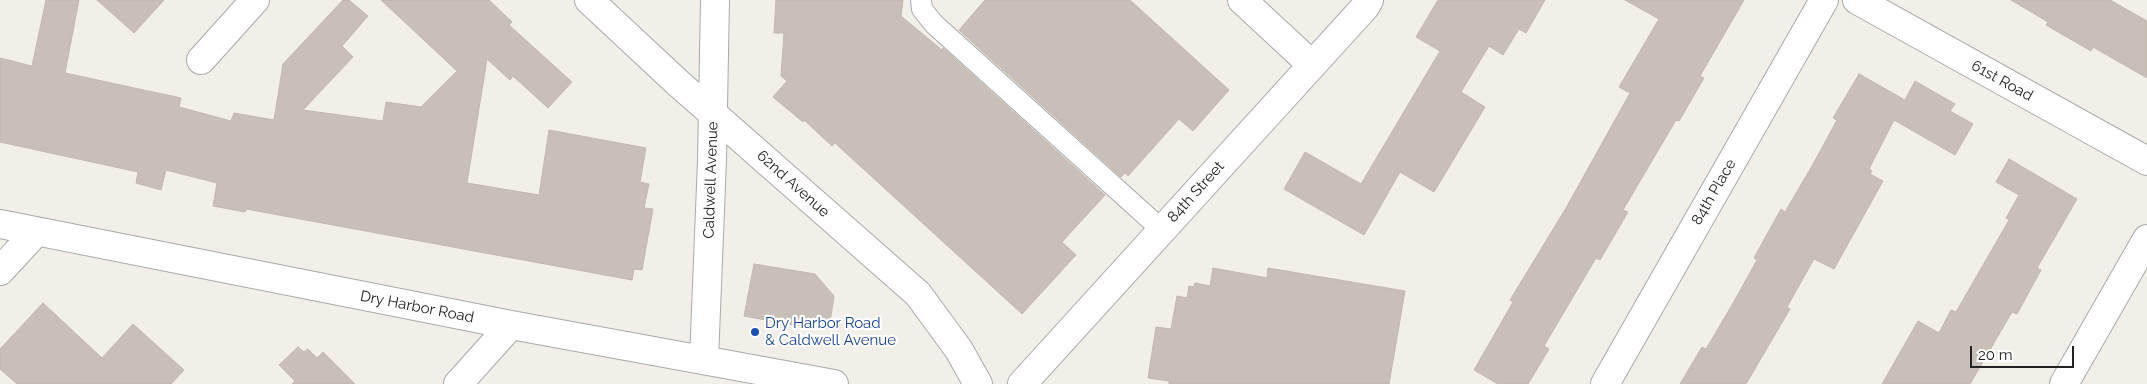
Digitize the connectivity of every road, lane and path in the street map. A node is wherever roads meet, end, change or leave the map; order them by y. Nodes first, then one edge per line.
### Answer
1 (255, 0) edge
2 (589, 0) edge
3 (715, 0) edge
4 (922, 0) edge
5 (1242, 0) edge
6 (1369, 0) edge
7 (1824, 0) edge
8 (1857, 0) edge
9 (201, 60) dead end
10 (1312, 65) junction
11 (713, 112) junction
12 (2147, 161) edge
13 (0, 224) edge
14 (1162, 230) junction
15 (36, 232) junction
16 (2147, 239) edge
17 (0, 271) edge
18 (511, 326) junction
19 (704, 360) junction
20 (458, 384) edge
21 (834, 384) edge
22 (978, 384) edge
23 (1022, 384) edge
24 (1605, 384) edge
25 (2064, 384) edge

1 - 9 street
2 - 11 street, 62nd Avenue
3 - 11 street, Caldwell Avenue
4 - 14 lane
5 - 10 street
6 - 10 street, 84th Street
7 - 24 street, 84th Place
8 - 12 street, 61st Road
10 - 14 street, 84th Street
11 - 19 street, Caldwell Avenue
11 - 22 street, 62nd Avenue
13 - 15 street, Dry Harbor Road
14 - 23 street, 84th Street
15 - 17 street
15 - 18 street, Dry Harbor Road
16 - 25 street
18 - 19 street, Dry Harbor Road
18 - 20 street
19 - 21 street, Dry Harbor Road

